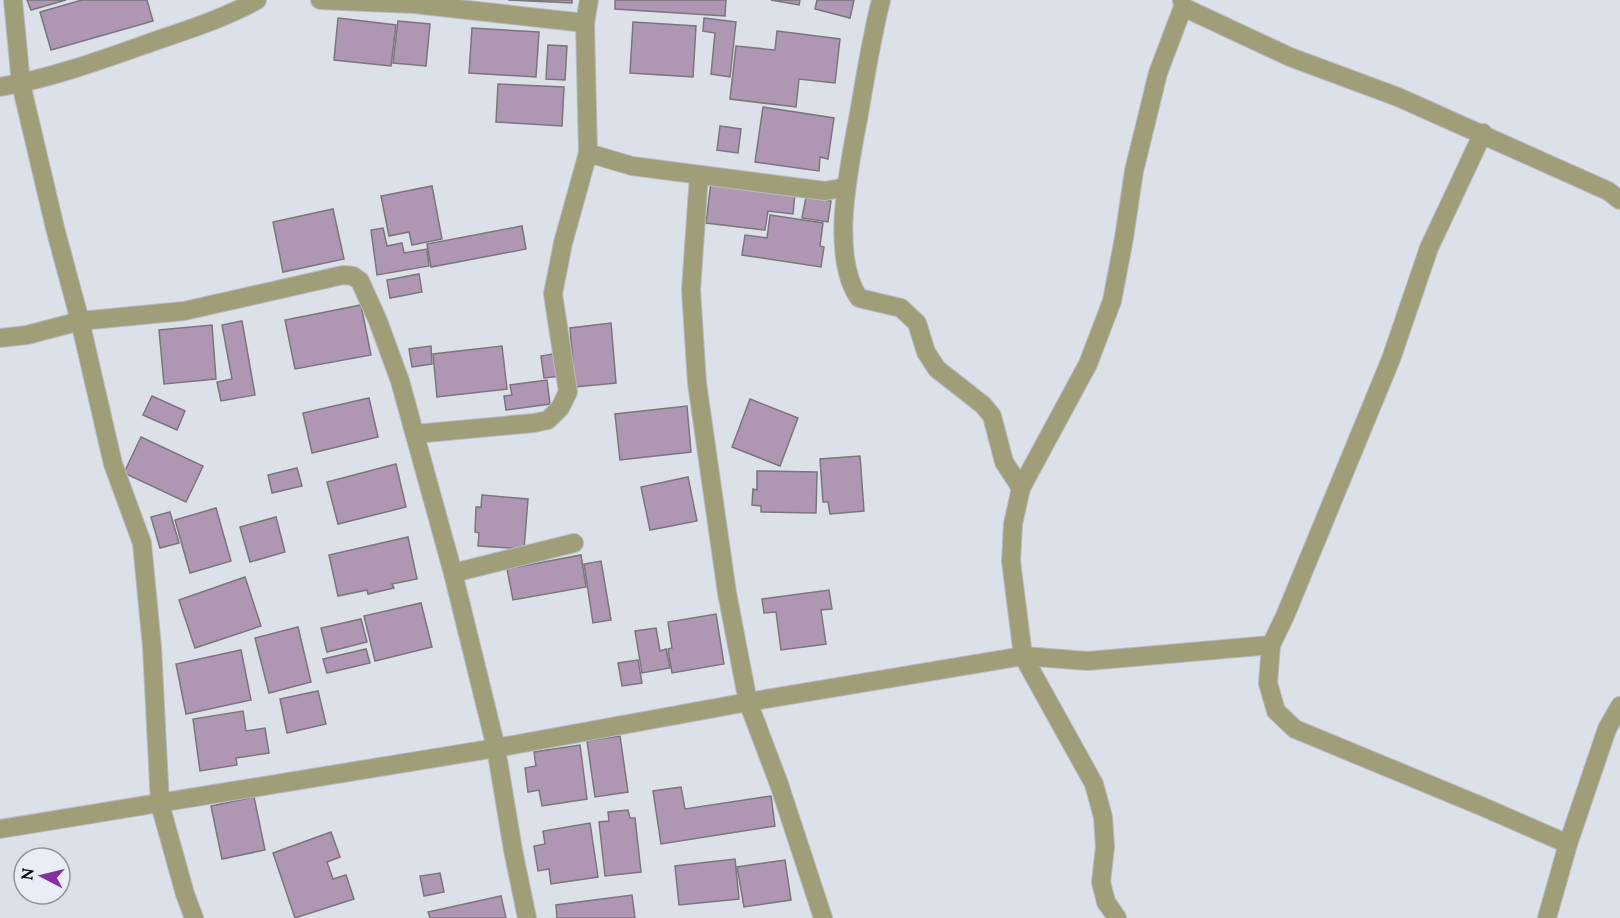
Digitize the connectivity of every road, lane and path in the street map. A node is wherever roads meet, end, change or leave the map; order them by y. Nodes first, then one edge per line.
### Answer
1 (13, 0) edge
2 (257, 0) edge
3 (320, 0) edge
4 (590, 0) edge
5 (881, 0) edge
6 (1183, 3) edge
7 (585, 23) junction
8 (21, 84) junction
9 (0, 87) edge
10 (1483, 134) junction
11 (588, 153) junction
12 (699, 175) junction
13 (846, 187) junction
14 (1620, 200) edge
15 (80, 321) junction
16 (0, 338) edge
17 (415, 434) junction
18 (1021, 488) junction
19 (574, 543) dead end
20 (453, 573) junction
21 (1271, 645) junction
22 (1023, 656) junction
23 (748, 702) junction
24 (1620, 706) edge
25 (496, 748) junction
26 (160, 804) junction
27 (0, 829) edge
28 (1568, 844) junction
29 (194, 918) edge
30 (527, 918) edge
31 (823, 918) edge
32 (1117, 918) edge
33 (1547, 918) edge

1 - 8 street
2 - 8 street
3 - 7 street
4 - 7 street
5 - 13 street
6 - 10 street
6 - 18 street
7 - 11 street
8 - 9 street
8 - 15 street
10 - 14 street
10 - 21 street
11 - 12 street
11 - 17 street
12 - 13 street
12 - 23 street
13 - 18 street
15 - 16 street
15 - 17 street
15 - 26 street
17 - 20 street
18 - 22 street
19 - 20 street
20 - 25 street
21 - 22 street
21 - 28 street
22 - 23 street
22 - 32 street
23 - 25 street
23 - 31 street
24 - 28 street
25 - 26 street
25 - 30 street
26 - 27 street
26 - 29 street
28 - 33 street

